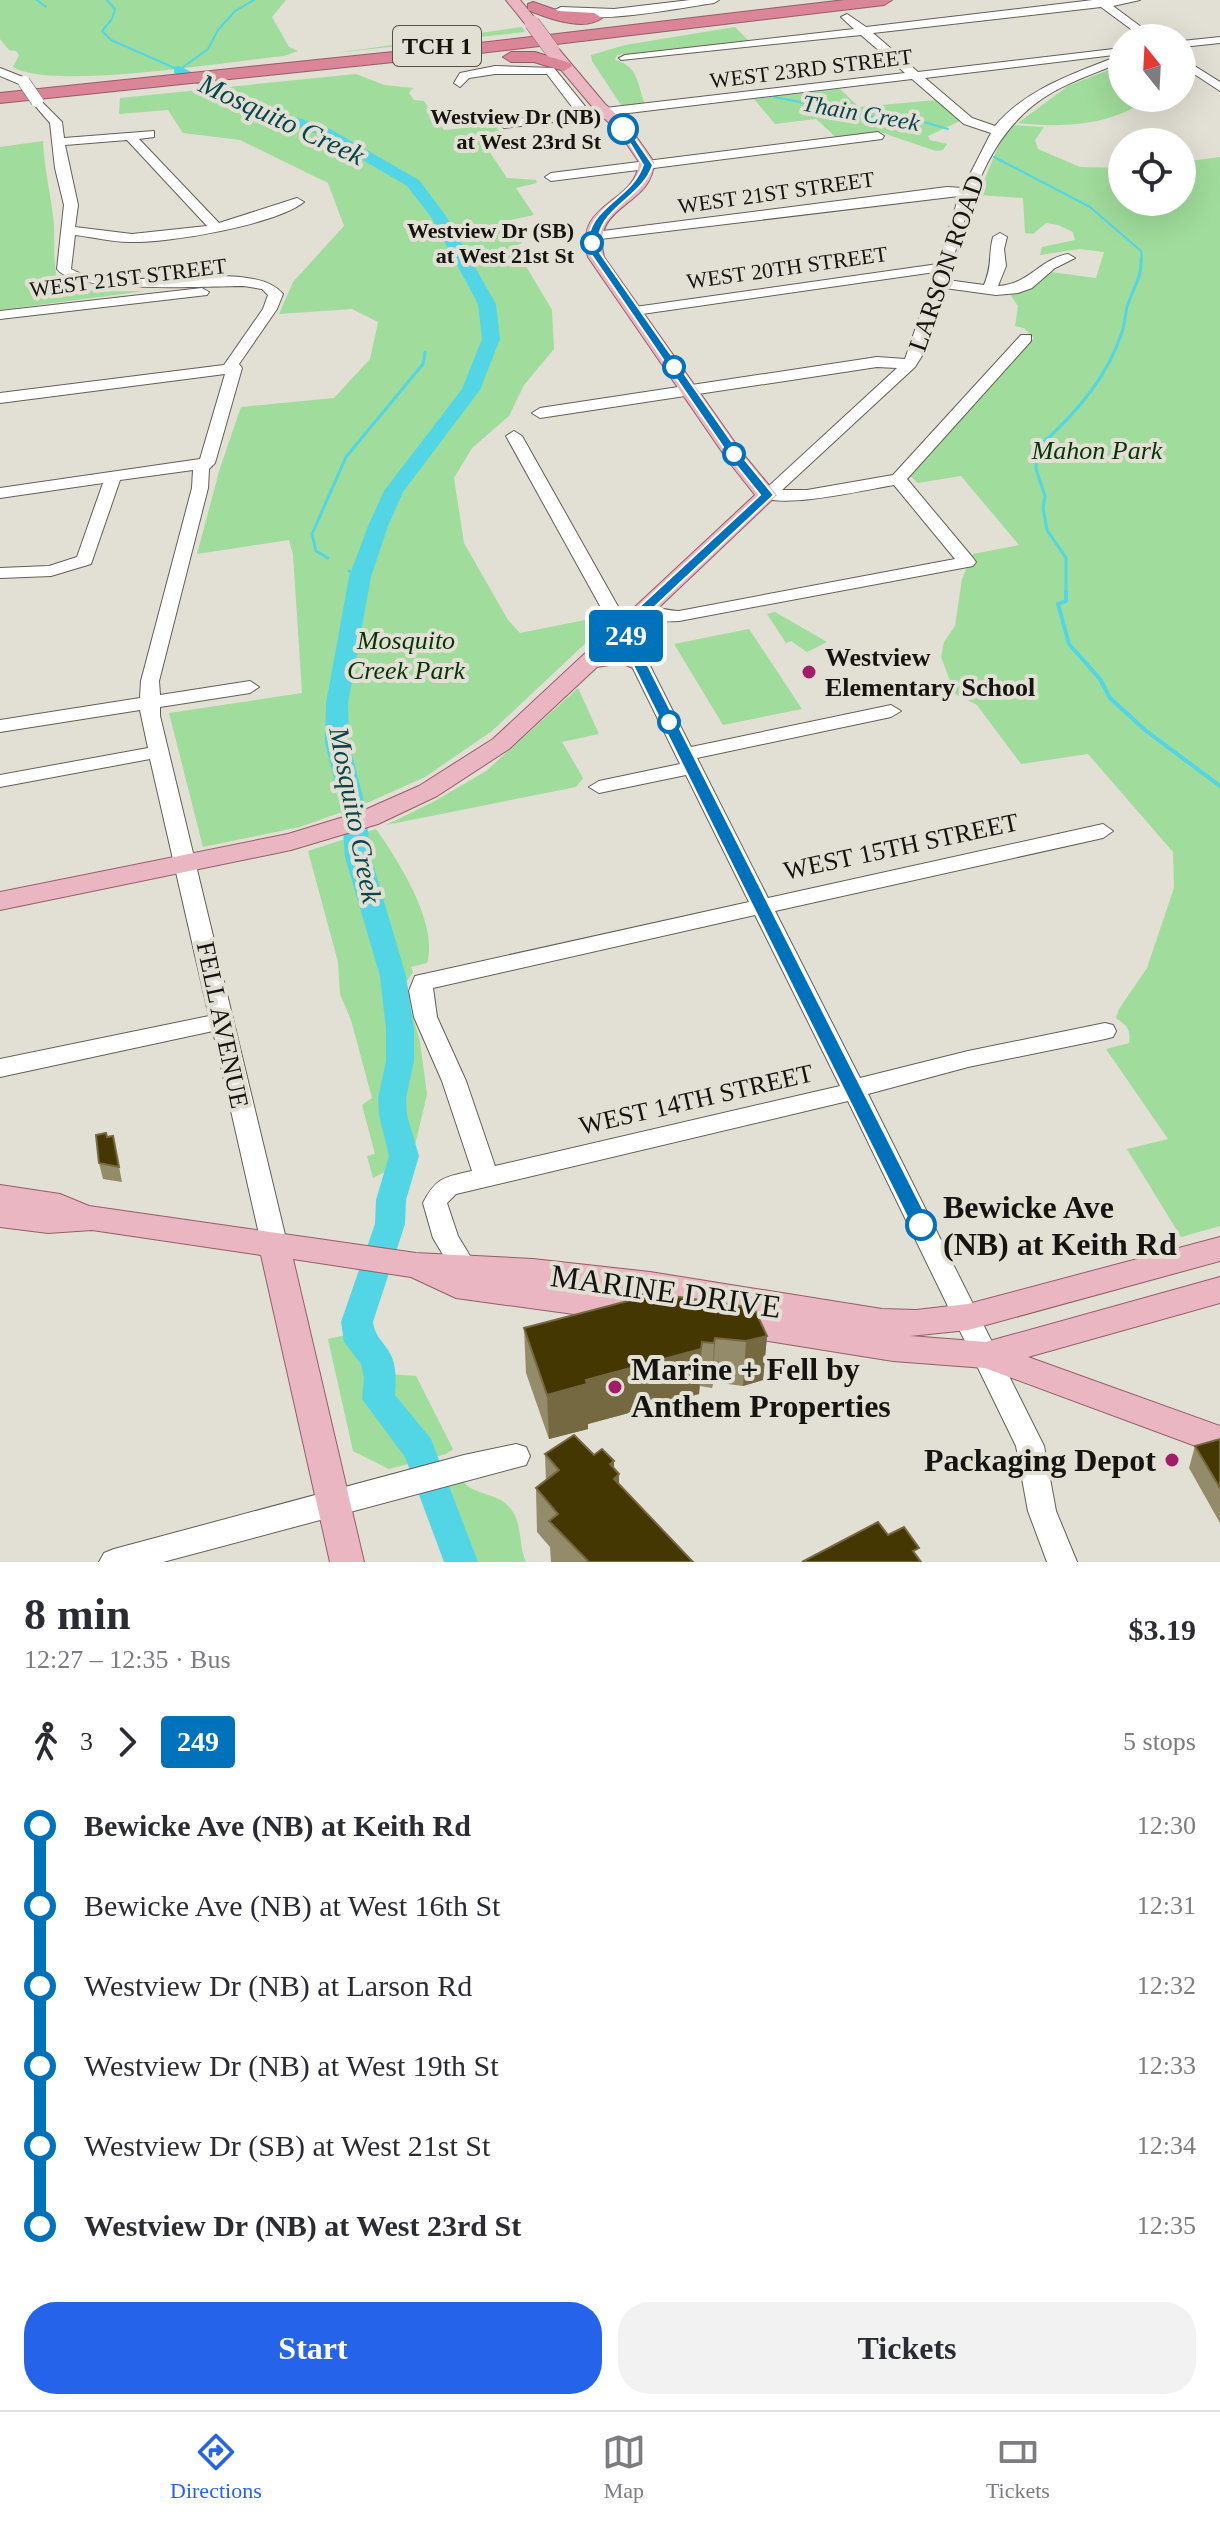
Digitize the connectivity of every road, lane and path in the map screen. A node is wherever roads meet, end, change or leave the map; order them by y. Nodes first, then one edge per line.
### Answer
1 (513, 0) edge
2 (714, 0) edge
3 (768, 0) edge
4 (825, 0) edge
5 (885, 0) edge
6 (1135, 0) edge
7 (1100, 2) edge
8 (561, 10) dead end
9 (534, 13) edge
10 (847, 17) dead end
11 (1131, 24) edge
12 (510, 26) dead end
13 (863, 31) junction
14 (439, 35) dead end
15 (1220, 40) edge
16 (617, 42) junction
17 (1196, 43) edge
18 (559, 49) junction
19 (1108, 53) edge
20 (479, 58) junction
21 (625, 58) dead end
22 (579, 61) junction
23 (290, 65) junction
24 (1108, 65) edge
25 (1196, 71) edge
26 (0, 72) edge
27 (915, 76) junction
28 (460, 83) dead end
29 (105, 85) junction
30 (1220, 87) edge
31 (0, 92) edge
32 (0, 98) edge
33 (611, 112) junction
34 (585, 115) junction
35 (504, 124) dead end
36 (999, 131) junction
37 (150, 134) dead end
38 (130, 136) junction
39 (878, 136) dead end
40 (59, 142) junction
41 (648, 165) junction
42 (551, 177) dead end
43 (967, 192) junction
44 (297, 202) dead end
45 (216, 227) junction
46 (70, 231) junction
47 (592, 236) junction
48 (1000, 237) dead end
49 (1068, 258) dead end
50 (944, 267) junction
51 (939, 283) junction
52 (261, 284) junction
53 (990, 289) junction
54 (635, 311) junction
55 (0, 315) edge
56 (1026, 338) dead end
57 (910, 364) junction
58 (234, 368) junction
59 (691, 391) junction
60 (0, 398) edge
61 (540, 413) dead end
62 (514, 436) dead end
63 (207, 463) junction
64 (114, 475) junction
65 (898, 479) junction
66 (0, 493) edge
67 (767, 495) junction
68 (0, 573) edge
69 (648, 606) junction
70 (622, 629) junction
71 (590, 661) junction
72 (640, 664) junction
73 (250, 687) dead end
74 (149, 702) junction
75 (891, 711) dead end
76 (0, 726) edge
77 (158, 752) junction
78 (688, 761) junction
79 (0, 781) edge
80 (599, 787) dead end
81 (1103, 831) dead end
82 (186, 865) junction
83 (0, 901) edge
84 (762, 906) junction
85 (223, 1021) junction
86 (1105, 1031) dead end
87 (0, 1068) edge
88 (853, 1090) junction
89 (486, 1176) junction
90 (0, 1197) edge
91 (0, 1215) edge
92 (92, 1218) junction
93 (274, 1243) junction
94 (1220, 1249) edge
95 (416, 1265) junction
96 (463, 1266) junction
97 (1220, 1290) edge
98 (968, 1317) junction
99 (916, 1323) junction
100 (986, 1355) junction
101 (1220, 1441) edge
102 (516, 1456) dead end
103 (334, 1503) junction
104 (114, 1562) edge
105 (347, 1562) edge
106 (1062, 1562) edge

1 - 9 main road
2 - 8 street
3 - 9 highway
4 - 23 highway, TCH 1
5 - 16 highway
5 - 23 highway, TCH 1
6 - 7 street
7 - 11 street
7 - 13 street
9 - 12 highway
9 - 18 main road, bridge
10 - 13 street
13 - 21 street
13 - 27 street
14 - 23 highway
15 - 17 street
16 - 18 highway
16 - 22 highway
18 - 20 highway
18 - 22 main road
19 - 27 street, WEST 23RD STREET
20 - 22 highway
20 - 23 highway
22 - 33 main road
23 - 29 highway
23 - 29 highway, TCH 1
24 - 36 street, LARSON ROAD
25 - 30 street
26 - 40 street, bridge
27 - 33 street, WEST 23RD STREET
27 - 36 street
28 - 34 street
29 - 31 highway, TCH 1
29 - 32 highway, TCH 1
33 - 34 street, WEST 23RD STREET
33 - 41 main road
34 - 35 street, WEST 23RD STREET
36 - 43 street, LARSON ROAD
37 - 38 street
38 - 40 street
38 - 45 street
39 - 41 street
40 - 46 street
41 - 42 street
41 - 47 main road
43 - 47 street, WEST 21ST STREET
43 - 50 street, LARSON ROAD
44 - 45 street
45 - 46 street
46 - 52 street
47 - 54 main road
48 - 53 street
49 - 53 street
50 - 51 street, LARSON ROAD
50 - 54 street, WEST 20TH STREET
51 - 53 street
51 - 57 street, LARSON ROAD
52 - 55 street, WEST 21ST STREET
52 - 58 street, FELL AVENUE
54 - 59 main road
56 - 65 street
57 - 59 street
57 - 67 street, LARSON ROAD
58 - 60 street
58 - 63 street, FELL AVENUE
59 - 61 street
59 - 67 main road
62 - 70 street
63 - 64 street
63 - 74 street, FELL AVENUE
64 - 66 street
64 - 68 street
65 - 67 street
65 - 69 street
67 - 69 main road, LARSON ROAD
69 - 70 main road, LARSON ROAD
70 - 71 main road, LARSON ROAD
70 - 72 street
71 - 72 main road
71 - 82 main road, LARSON ROAD
72 - 78 street
73 - 74 street
74 - 76 street
74 - 77 street, FELL AVENUE
75 - 78 street
77 - 79 street
77 - 82 street, FELL AVENUE
78 - 80 street
78 - 84 street
81 - 84 street, WEST 15TH STREET
82 - 83 main road, LARSON ROAD
82 - 85 street, FELL AVENUE
84 - 88 street
84 - 89 street, WEST 15TH STREET
85 - 87 street
85 - 93 street, FELL AVENUE
86 - 88 street, WEST 14TH STREET
88 - 89 street, WEST 14TH STREET
88 - 98 street
89 - 96 street, WEST 14TH STREET
90 - 92 main road, MARINE DRIVE
91 - 92 main road, MARINE DRIVE
92 - 93 main road, MARINE DRIVE
93 - 95 main road, MARINE DRIVE
93 - 103 main road, FELL AVENUE
94 - 98 main road, MARINE DRIVE
95 - 96 main road, MARINE DRIVE
95 - 100 main road, MARINE DRIVE
96 - 99 main road, MARINE DRIVE
97 - 100 main road
98 - 99 main road, MARINE DRIVE
98 - 100 street
99 - 100 main road, MARINE DRIVE
100 - 101 main road
100 - 106 street
102 - 103 street
103 - 104 street
103 - 105 main road, FELL AVENUE

